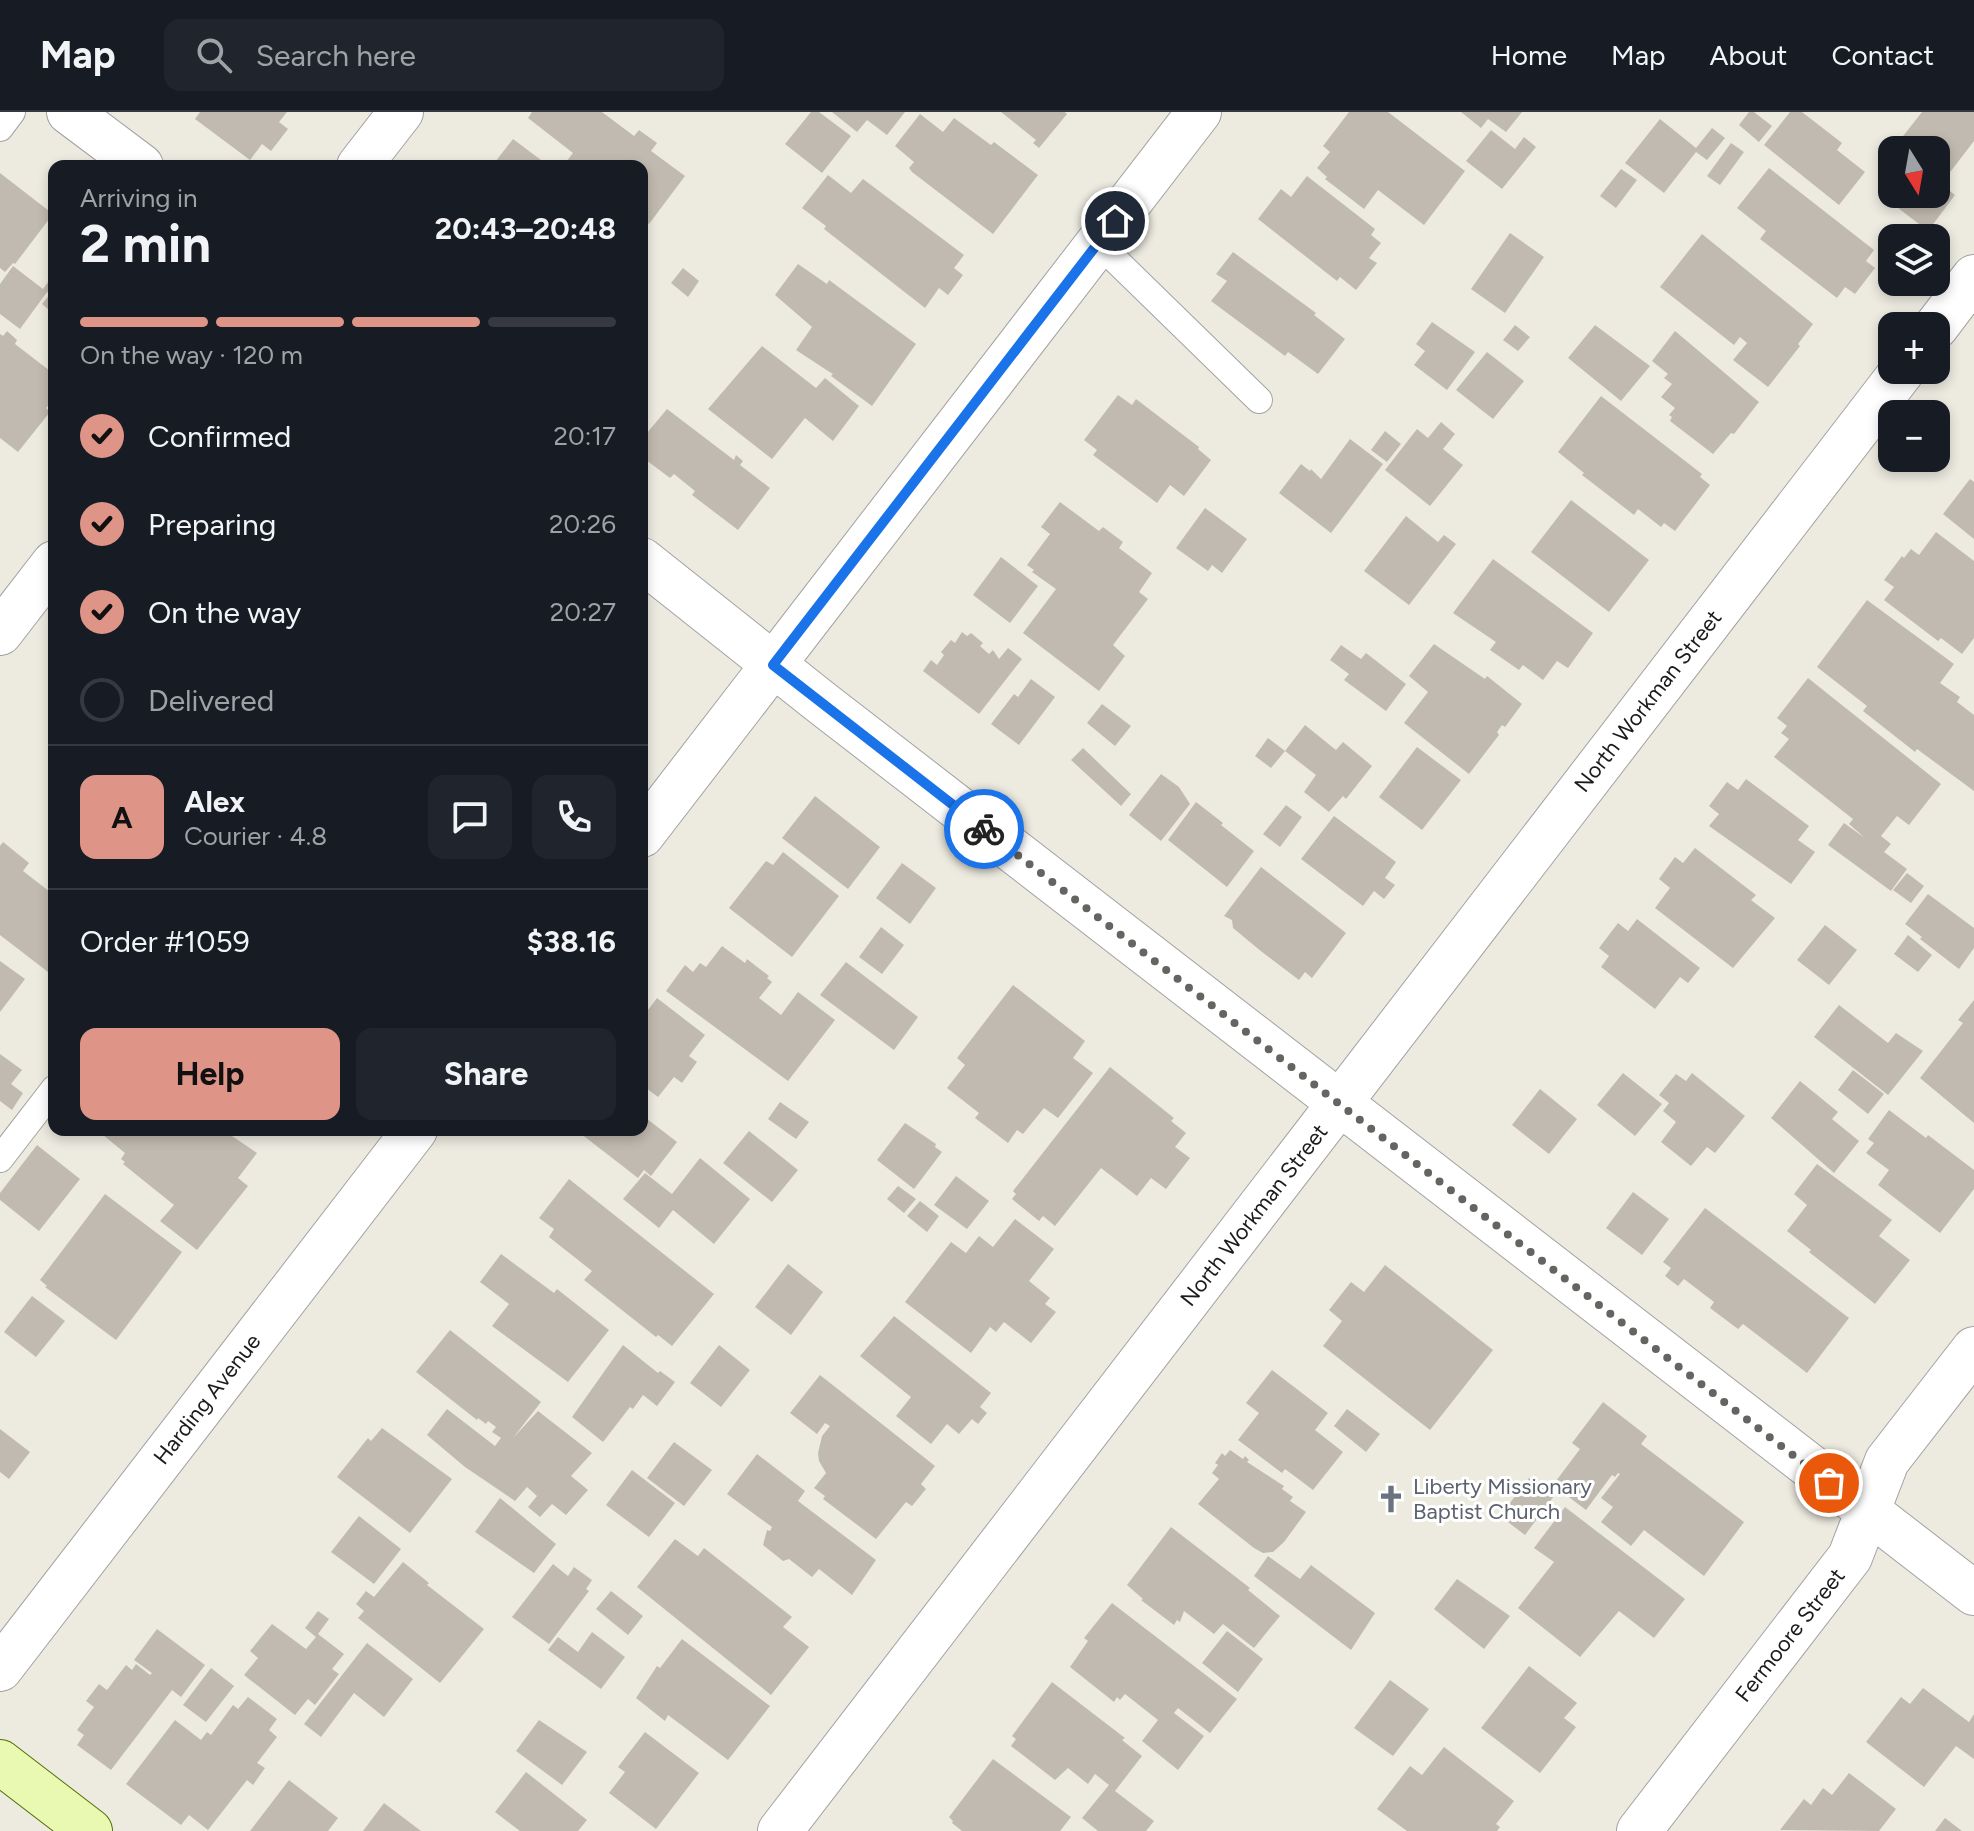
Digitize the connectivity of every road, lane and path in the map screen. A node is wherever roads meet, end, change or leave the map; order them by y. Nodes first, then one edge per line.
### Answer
1 (12, 112) edge
2 (69, 112) edge
3 (401, 112) edge
4 (1199, 112) edge
5 (0, 128) edge
6 (133, 160) edge
7 (364, 160) edge
8 (1098, 243) junction
9 (1974, 277) edge
10 (1947, 312) edge
11 (1892, 384) edge
12 (1259, 400) dead end
13 (648, 565) edge
14 (48, 571) edge
15 (0, 633) edge
16 (773, 665) junction
17 (648, 827) edge
18 (48, 1097) edge
19 (1340, 1103) junction
20 (410, 1136) edge
21 (0, 1159) edge
22 (1974, 1349) edge
23 (1867, 1510) junction
24 (1974, 1593) edge
25 (0, 1669) edge
26 (0, 1762) edge
27 (90, 1831) edge
28 (780, 1831) edge
29 (1639, 1831) edge

1 - 5 lane
2 - 6 street
3 - 7 street
4 - 8 street
8 - 12 lane
8 - 16 street
9 - 10 street
11 - 19 street, North Workman Street
13 - 16 street
14 - 15 street
16 - 17 street
16 - 19 street
18 - 21 lane
19 - 23 street
19 - 28 street, North Workman Street
20 - 25 street, Harding Avenue
22 - 23 street, Fermoore Street
23 - 24 street
23 - 29 street, Fermoore Street
26 - 27 street

